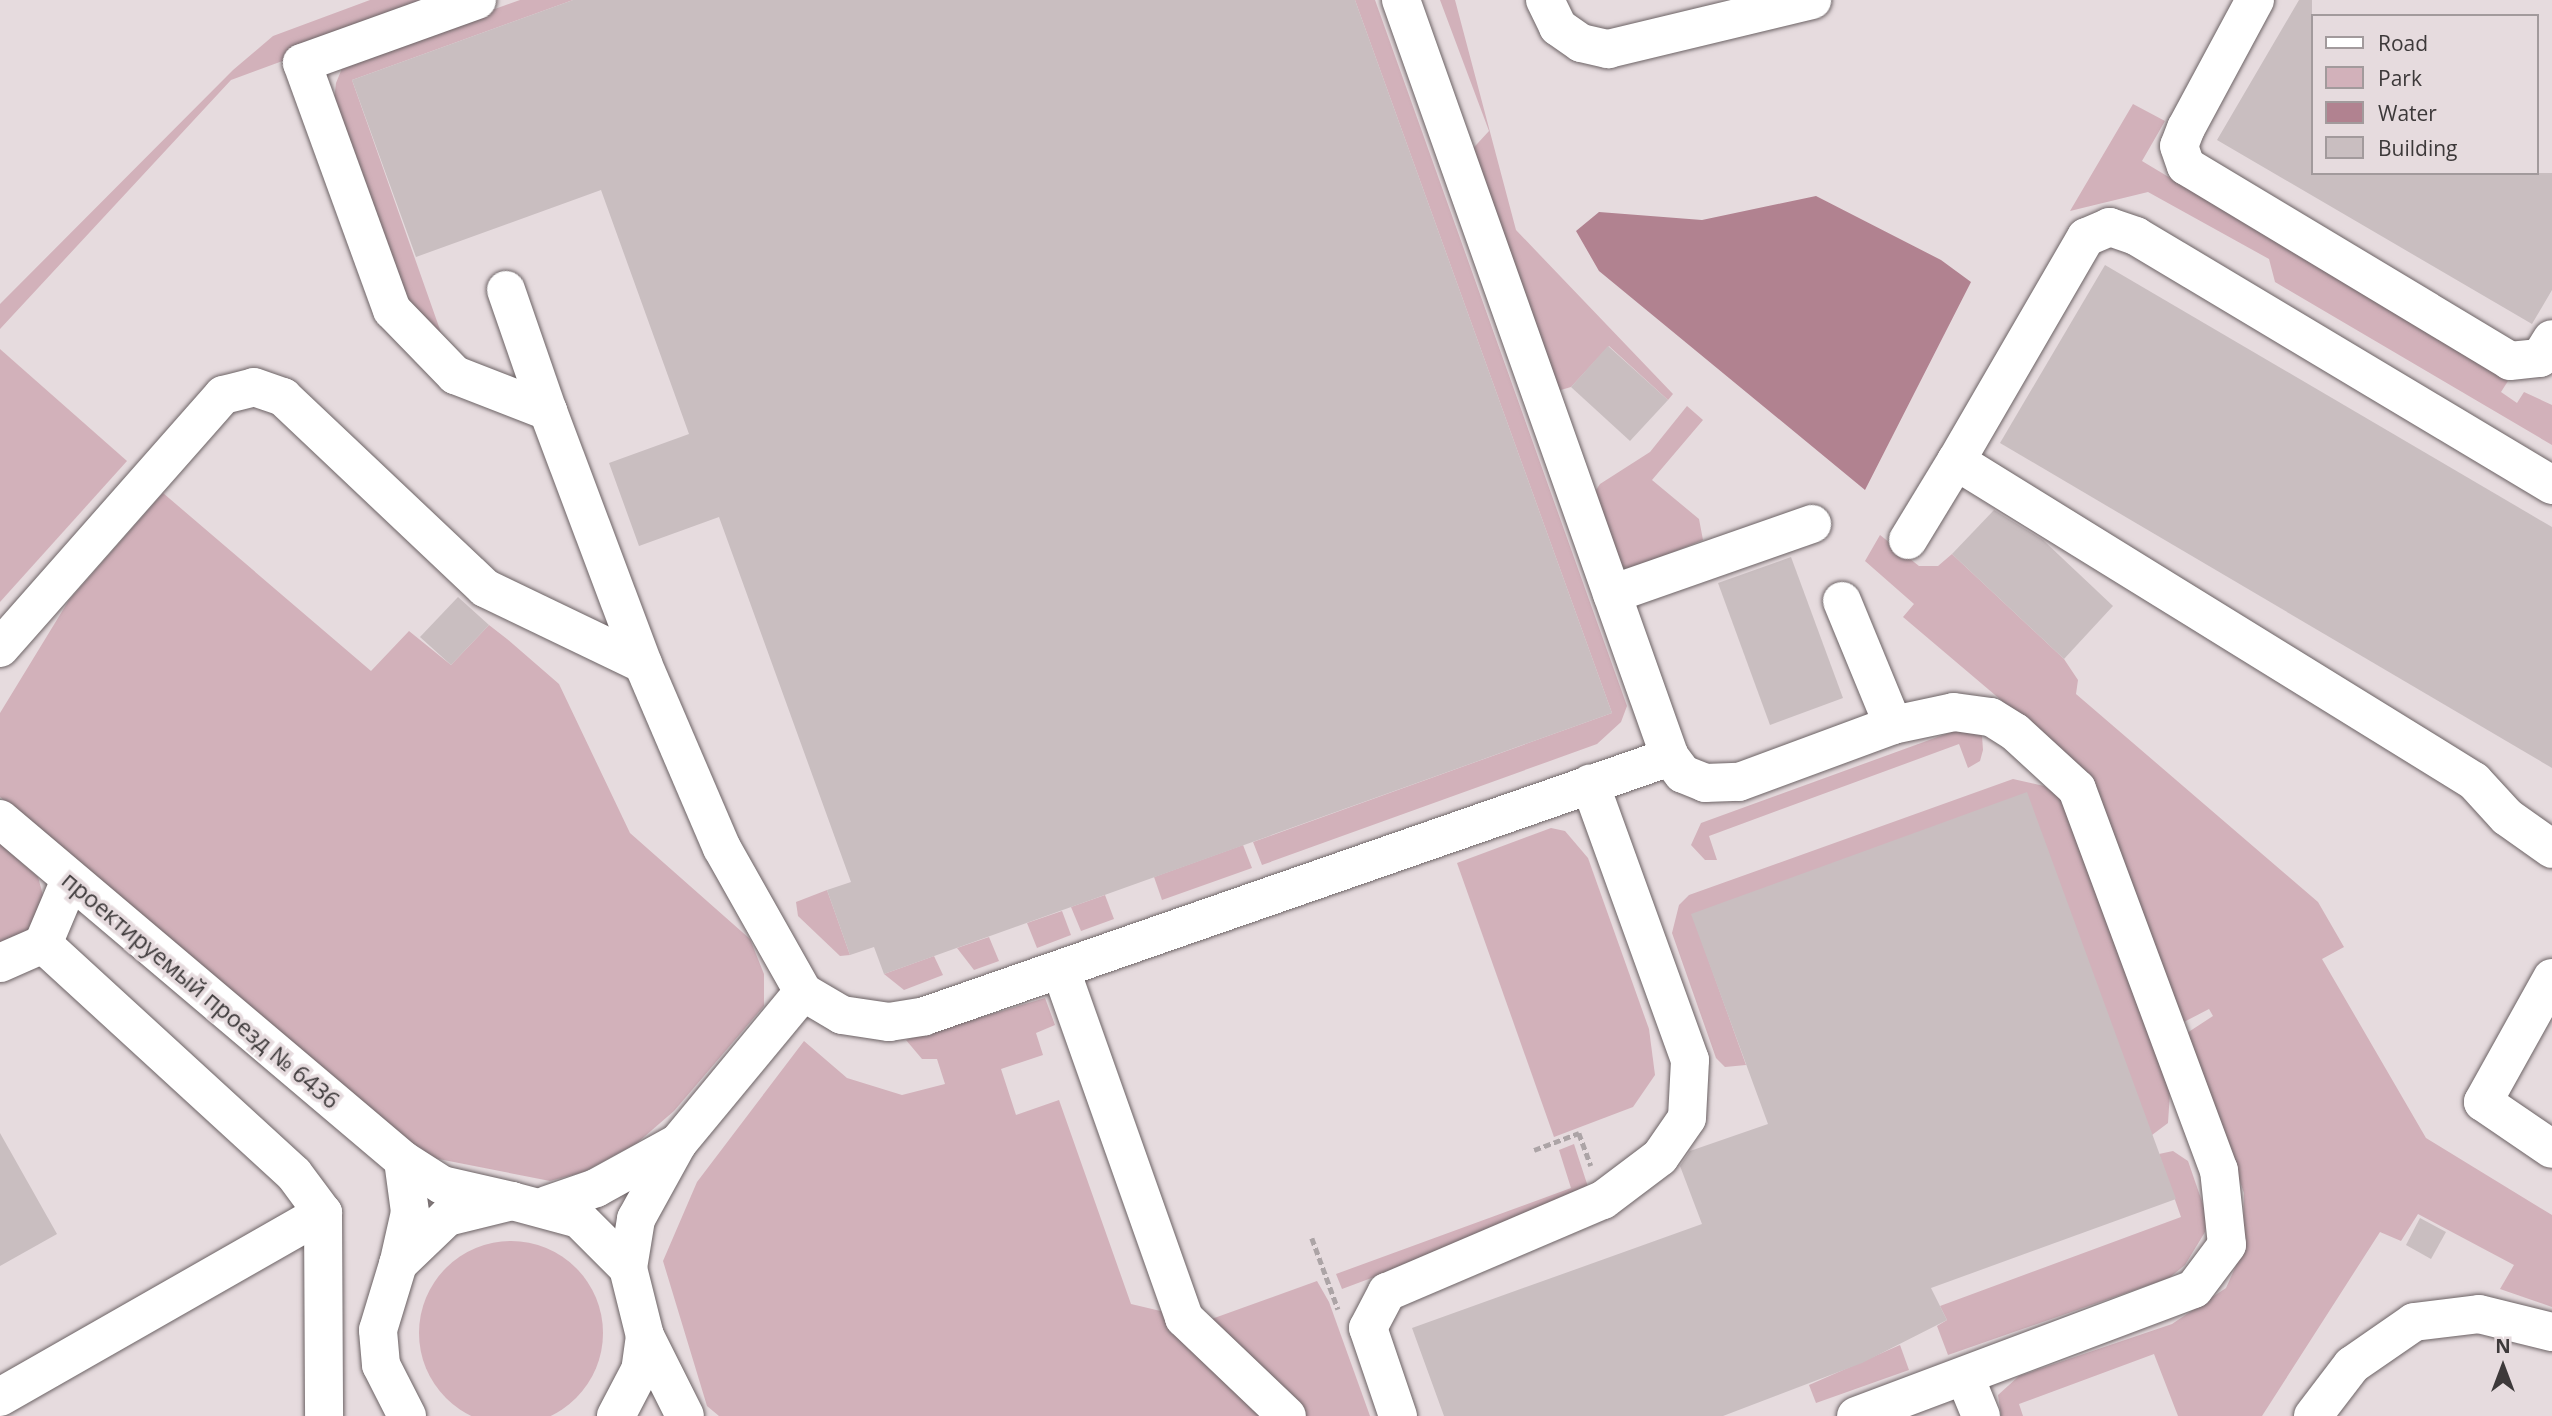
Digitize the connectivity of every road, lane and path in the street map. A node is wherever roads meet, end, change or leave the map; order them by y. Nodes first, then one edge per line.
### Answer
1 (477, 0) edge
2 (1401, 0) edge
3 (1545, 0) edge
4 (1812, 0) edge
5 (2255, 0) edge
6 (506, 290) dead end
7 (2552, 339) edge
8 (548, 411) junction
9 (1956, 461) junction
10 (2552, 485) edge
11 (1812, 524) dead end
12 (1908, 540) dead end
13 (1612, 594) junction
14 (1842, 601) dead end
15 (0, 648) edge
16 (643, 664) junction
17 (1893, 725) junction
18 (1670, 757) junction
19 (1590, 784) junction
20 (0, 819) edge
21 (2552, 849) edge
22 (70, 880) junction
23 (43, 944) junction
24 (0, 963) edge
25 (1062, 973) junction
26 (2552, 978) edge
27 (803, 992) junction
28 (678, 1143) junction
29 (2552, 1149) edge
30 (403, 1160) junction
31 (529, 1203) junction
32 (323, 1213) junction
33 (398, 1264) junction
34 (628, 1269) junction
35 (2552, 1332) edge
36 (645, 1336) junction
37 (1965, 1377) junction
38 (0, 1397) edge
39 (324, 1416) edge
40 (407, 1416) edge
41 (616, 1416) edge
42 (685, 1416) edge
43 (1287, 1416) edge
44 (1398, 1416) edge
45 (1856, 1416) edge
46 (1981, 1416) edge
47 (2313, 1416) edge

1 - 8 street
2 - 13 street
3 - 4 street
5 - 7 street
6 - 8 street
8 - 16 street
9 - 10 street
9 - 12 street
9 - 21 street
11 - 13 street
13 - 18 street
14 - 17 street
15 - 16 street
16 - 27 street
17 - 18 street
17 - 37 street
18 - 19 street
19 - 25 street
19 - 44 street
20 - 22 street, проектируемый проезд № 6436
22 - 23 street
22 - 30 street, проектируемый проезд № 6436
23 - 24 street
23 - 32 street
25 - 27 street
25 - 43 street
26 - 29 street
27 - 28 street
28 - 31 street
28 - 34 street
30 - 31 street, проектируемый проезд № 6436
30 - 33 street
31 - 33 street
31 - 34 street
32 - 38 street
32 - 39 street
33 - 40 street
34 - 36 street
35 - 47 street
36 - 41 street
36 - 42 street
37 - 45 street
37 - 46 street

